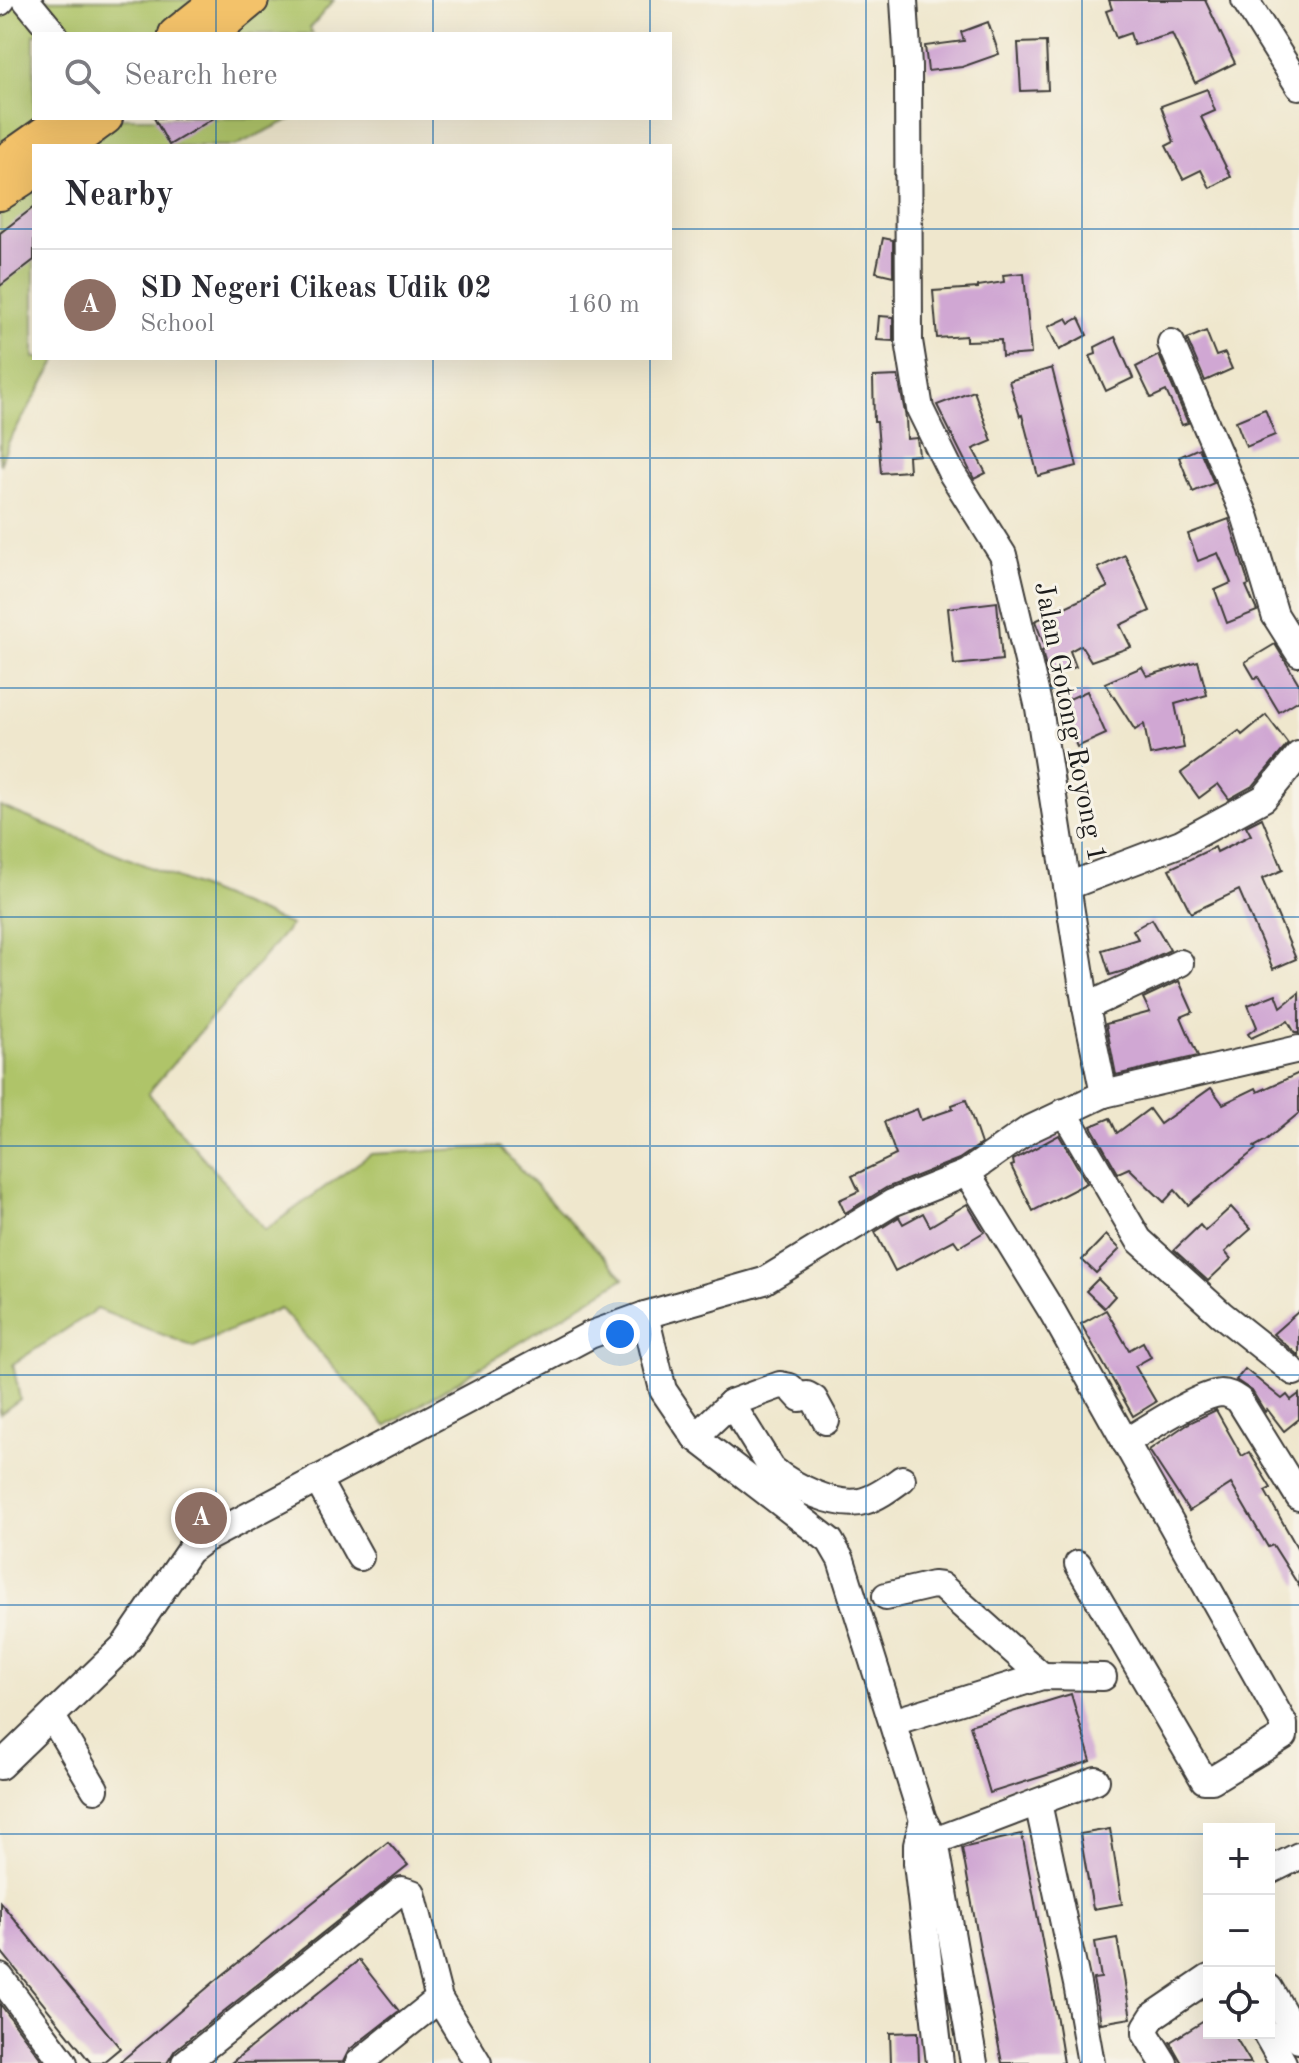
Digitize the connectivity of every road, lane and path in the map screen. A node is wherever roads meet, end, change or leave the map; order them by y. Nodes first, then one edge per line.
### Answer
1 (26, 0) edge
2 (904, 0) edge
3 (1245, 0) edge
4 (240, 1) edge
5 (52, 32) edge
6 (179, 32) edge
7 (213, 32) edge
8 (1299, 86) edge
9 (62, 120) edge
10 (103, 120) edge
11 (71, 144) edge
12 (0, 164) edge
13 (32, 173) edge
14 (0, 194) edge
15 (1171, 343) dead end
16 (1299, 653) edge
17 (1299, 755) edge
18 (1068, 886) junction
19 (1180, 963) dead end
20 (1086, 1007) junction
21 (1299, 1049) edge
22 (1104, 1094) junction
23 (1064, 1112) junction
24 (967, 1173) junction
25 (645, 1315) junction
26 (1294, 1372) dead end
27 (731, 1403) junction
28 (826, 1421) dead end
29 (695, 1437) junction
30 (1125, 1442) junction
31 (317, 1479) junction
32 (902, 1479) dead end
33 (1299, 1497) edge
34 (360, 1557) dead end
35 (1078, 1564) dead end
36 (886, 1596) dead end
37 (1042, 1676) junction
38 (1103, 1677) dead end
39 (52, 1717) junction
40 (893, 1722) junction
41 (0, 1766) edge
42 (1096, 1780) dead end
43 (95, 1789) dead end
44 (1038, 1803) junction
45 (929, 1830) junction
46 (1299, 1856) edge
47 (1275, 1868) edge
48 (0, 1977) edge
49 (1203, 1982) edge
50 (1275, 1998) edge
51 (439, 1999) junction
52 (1269, 2039) edge
53 (1299, 2040) edge
54 (64, 2063) edge
55 (185, 2063) edge
56 (359, 2063) edge
57 (478, 2063) edge
58 (940, 2063) edge
59 (974, 2063) edge
60 (1091, 2063) edge
61 (1164, 2063) edge
62 (1283, 2063) edge

1 - 5 street
2 - 18 street, Jalan Gotong Royong 1
3 - 8 street
4 - 6 main road
4 - 7 main road
9 - 12 main road
10 - 11 main road
13 - 14 main road
15 - 16 street
17 - 18 street
18 - 20 street, Jalan Gotong Royong 1
19 - 20 street
20 - 22 street, Jalan Gotong Royong 1
21 - 22 street
22 - 23 street
23 - 24 street
23 - 26 street
24 - 25 street
24 - 30 street
25 - 29 street
25 - 31 street
27 - 28 street
27 - 29 street
27 - 32 street
29 - 40 street
30 - 33 street
30 - 35 street
31 - 34 street
31 - 39 street
36 - 37 street
37 - 38 street
37 - 40 street
39 - 41 street
39 - 43 street
40 - 45 street
42 - 44 street
44 - 45 street
44 - 60 street
45 - 58 street
45 - 59 street
46 - 47 street
48 - 54 street
49 - 61 street
50 - 53 street
51 - 55 street
51 - 56 street
51 - 57 street
52 - 62 street

